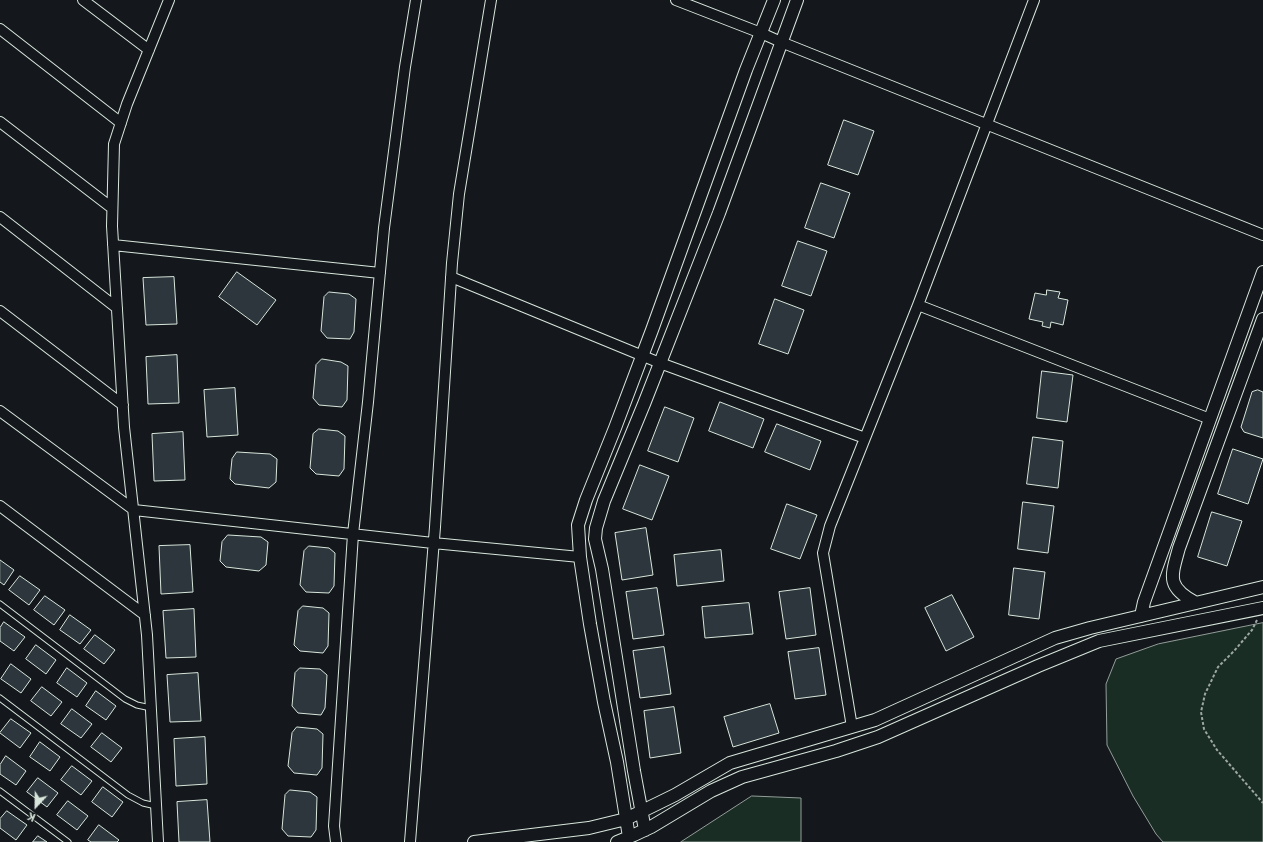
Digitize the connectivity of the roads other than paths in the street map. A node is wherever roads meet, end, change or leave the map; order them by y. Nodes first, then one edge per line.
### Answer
1 (83, 0) edge
2 (169, 0) edge
3 (416, 0) edge
4 (491, 0) edge
5 (676, 0) edge
6 (774, 0) edge
7 (797, 0) edge
8 (1034, 0) edge
9 (0, 29) edge
10 (761, 33) junction
11 (781, 42) junction
12 (149, 50) junction
13 (0, 122) edge
14 (121, 123) junction
15 (986, 124) junction
16 (112, 208) junction
17 (0, 218) edge
18 (1263, 235) edge
19 (113, 245) junction
20 (1263, 272) edge
21 (380, 273) junction
22 (451, 277) junction
23 (918, 305) junction
24 (117, 308) junction
25 (0, 311) edge
26 (1263, 319) edge
27 (642, 355) junction
28 (660, 363) junction
29 (123, 405) junction
30 (0, 411) edge
31 (1210, 419) junction
32 (865, 438) junction
33 (0, 506) edge
34 (134, 510) junction
35 (353, 534) junction
36 (433, 543) junction
37 (580, 557) junction
38 (1263, 587) edge
39 (1196, 603) junction
40 (0, 604) edge
41 (1263, 608) edge
42 (145, 615) junction
43 (1141, 616) junction
44 (0, 698) edge
45 (151, 708) junction
46 (852, 727) junction
47 (0, 791) edge
48 (156, 806) junction
49 (641, 811) junction
50 (626, 819) junction
51 (645, 830) junction
52 (629, 840) edge
53 (68, 842) edge
54 (158, 842) edge
55 (336, 842) edge
56 (410, 842) edge
57 (474, 842) edge
58 (617, 842) edge

1 - 12 street
2 - 12 street
3 - 21 street
4 - 22 street
5 - 10 street
6 - 10 street
7 - 11 street
8 - 15 street
9 - 14 street
10 - 11 street
10 - 27 street
11 - 15 street
11 - 28 street
12 - 14 street
13 - 16 street
14 - 16 street
15 - 18 street
15 - 23 street
16 - 19 street
17 - 24 street
19 - 21 street
19 - 24 street
20 - 31 street
21 - 35 street
22 - 27 street
22 - 36 street
23 - 31 street
23 - 32 street
24 - 29 street
25 - 29 street
26 - 39 street
27 - 28 street
27 - 37 street
28 - 32 street
28 - 49 street
29 - 34 street
30 - 34 street
31 - 43 street
32 - 46 street
33 - 42 street
34 - 35 street
34 - 42 street
35 - 36 street
35 - 55 street
36 - 37 street
36 - 56 street
37 - 50 street
38 - 39 street
39 - 43 street
40 - 45 lane
41 - 51 street
42 - 45 street
43 - 46 street
44 - 48 lane
45 - 48 street
46 - 49 street
47 - 53 lane
48 - 54 street
49 - 50 street
49 - 51 street
50 - 52 street
50 - 57 street
51 - 52 street
52 - 58 street

